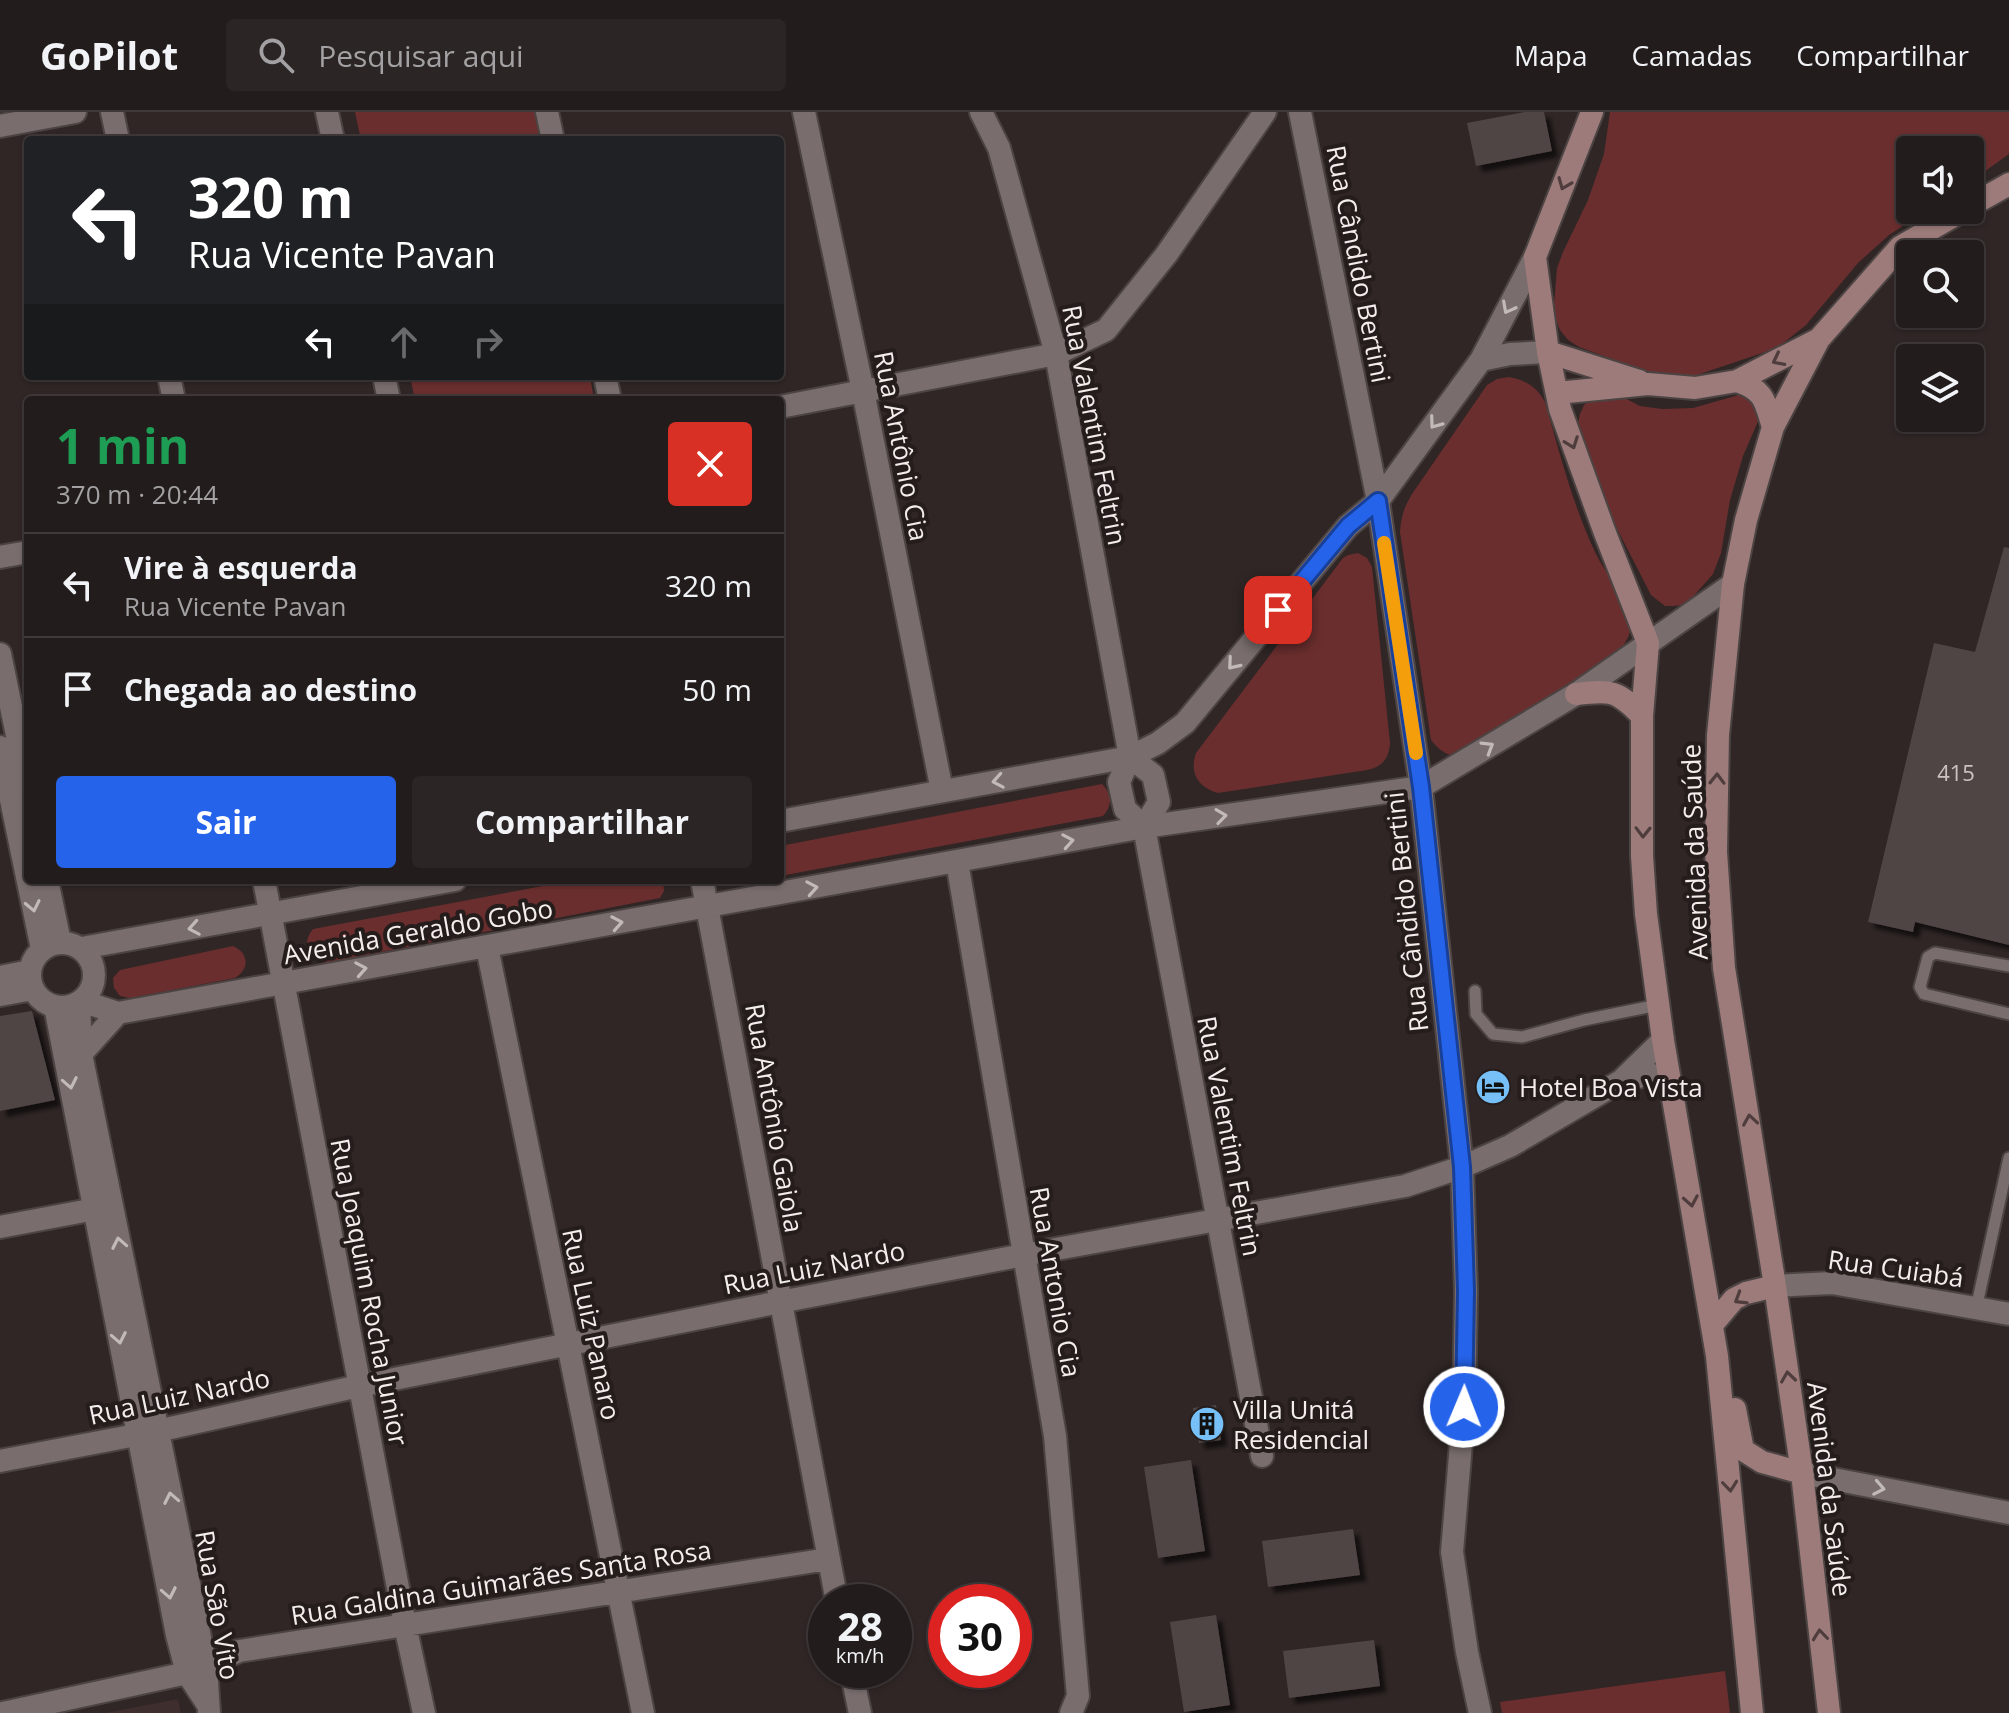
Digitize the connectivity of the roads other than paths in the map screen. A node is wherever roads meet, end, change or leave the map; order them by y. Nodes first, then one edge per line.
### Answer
1 (75, 112) edge
2 (112, 112) edge
3 (327, 112) edge
4 (547, 112) edge
5 (804, 112) edge
6 (981, 112) edge
7 (1265, 112) edge
8 (1300, 112) edge
9 (1592, 112) edge
10 (0, 126) edge
11 (117, 136) edge
12 (332, 136) edge
13 (552, 136) edge
14 (2009, 184) edge
15 (1984, 198) edge
16 (1940, 224) edge
17 (1535, 257) junction
18 (1819, 339) junction
19 (1548, 352) junction
20 (1056, 354) junction
21 (1481, 360) junction
22 (1737, 381) junction
23 (1648, 384) junction
24 (863, 391) junction
25 (1557, 393) junction
26 (784, 406) edge
27 (1773, 427) junction
28 (1378, 501) junction
29 (24, 553) edge
30 (0, 557) edge
31 (1733, 584) junction
32 (1648, 643) junction
33 (0, 654) edge
34 (1576, 694) junction
35 (1642, 716) junction
36 (1130, 757) junction
37 (7, 762) edge
38 (24, 783) edge
39 (1421, 787) junction
40 (942, 791) junction
41 (24, 820) edge
42 (784, 820) edge
43 (1144, 827) junction
44 (957, 862) junction
45 (43, 884) edge
46 (48, 884) edge
47 (265, 884) edge
48 (433, 884) edge
49 (703, 884) edge
50 (708, 907) junction
51 (270, 914) junction
52 (61, 947) junction
53 (487, 947) junction
54 (2009, 966) edge
55 (0, 977) edge
56 (31, 980) junction
57 (284, 983) junction
58 (1475, 991) dead end
59 (0, 995) edge
60 (80, 1002) junction
61 (1658, 1005) junction
62 (55, 1006) junction
63 (118, 1013) junction
64 (2009, 1014) edge
65 (1663, 1040) junction
66 (81, 1054) junction
67 (1621, 1081) junction
68 (1671, 1089) junction
69 (2009, 1158) edge
70 (1462, 1167) junction
71 (103, 1207) junction
72 (1217, 1221) junction
73 (0, 1227) edge
74 (1023, 1255) junction
75 (1775, 1286) junction
76 (780, 1302) junction
77 (1976, 1309) junction
78 (2009, 1314) edge
79 (1712, 1325) junction
80 (567, 1344) junction
81 (1717, 1356) junction
82 (359, 1386) junction
83 (148, 1433) junction
84 (1262, 1456) dead end
85 (0, 1461) edge
86 (1802, 1473) junction
87 (2009, 1513) edge
88 (828, 1559) junction
89 (833, 1584) edge
90 (618, 1592) junction
91 (405, 1625) junction
92 (196, 1670) junction
93 (855, 1688) edge
94 (208, 1708) edge
95 (3, 1713) edge
96 (424, 1713) edge
97 (643, 1713) edge
98 (860, 1713) edge
99 (1071, 1713) edge
100 (1480, 1713) edge
101 (1752, 1713) edge
102 (1829, 1713) edge

1 - 10 street
2 - 11 street
3 - 12 street
4 - 13 street
5 - 24 street, Rua Antônio Cia
6 - 20 street, Rua Valentim Feltrin
7 - 20 street
8 - 28 street, Rua Cândido Bertini
9 -> 17 main road
14 - 15 main road
16 - 18 main road, Avenida da Saúde
17 - 19 main road, Avenida da Saúde
17 -> 21 street
18 -> 22 main road
18 - 27 main road, Avenida da Saúde
19 - 21 street
19 - 23 main road
19 - 25 main road, Avenida da Saúde
20 - 24 street
20 - 36 street, Rua Valentim Feltrin
21 -> 28 street
22 - 23 main road
22 - 27 main road
23 - 25 main road
24 - 26 street
24 - 40 street, Rua Antônio Cia
25 -> 32 main road, Avenida da Saúde
27 - 31 main road, Avenida da Saúde
28 -> 36 street
28 - 39 street, Rua Cândido Bertini
29 - 30 street
31 - 32 street
75 -> 31 main road, Avenida da Saúde
32 - 34 street
32 - 35 main road, Avenida da Saúde
33 - 37 street
34 - 35 main road
39 -> 34 street
35 -> 61 main road, Avenida da Saúde
36 -> 40 street
36 - 43 street, Rua Valentim Feltrin
36 - 43 street
37 - 38 street
37 -> 41 street
43 -> 39 street, Avenida Geraldo Gobo
39 - 70 street, Rua Cândido Bertini
40 - 42 street
44 -> 43 street, Avenida Geraldo Gobo
43 - 72 street, Rua Valentim Feltrin
50 -> 44 street, Avenida Geraldo Gobo
44 - 74 street, Rua Antonio Cia
45 -> 52 street
46 - 52 street
47 - 51 street, Rua Joaquim Rocha Junior
48 - 51 street, Avenida Geraldo Gobo
49 - 50 street, Rua Antônio Gaiola
53 -> 50 street, Avenida Geraldo Gobo
50 - 76 street, Rua Antônio Gaiola
51 -> 52 street, Avenida Geraldo Gobo
51 - 57 street, Rua Joaquim Rocha Junior
52 - 56 street
52 - 60 street
57 -> 53 street, Avenida Geraldo Gobo
53 - 80 street, Rua Luiz Panaro
54 - 64 lane
55 - 56 street
56 - 59 street
56 - 62 street
57 - 63 street, Avenida Geraldo Gobo
57 - 82 street, Rua Joaquim Rocha Junior
58 - 61 lane
60 - 62 street
60 - 63 street, Avenida Geraldo Gobo
60 - 66 street, Rua São Vito
61 - 65 main road, Avenida da Saúde
62 -> 71 street, Rua São Vito
63 - 66 street
65 - 67 street, Rua Luiz Nardo
65 - 68 main road, Avenida da Saúde
66 - 71 street, Rua São Vito
67 - 68 street, Rua Luiz Nardo
67 - 70 street, Rua Luiz Nardo
68 -> 79 main road, Avenida da Saúde
69 - 77 lane
70 - 72 street, Rua Luiz Nardo
70 - 100 street, Rua Cândido Bertini
71 - 73 street
71 - 83 street, Rua São Vito
72 - 74 street, Rua Luiz Nardo
72 - 84 street, Rua Valentim Feltrin
74 - 76 street, Rua Luiz Nardo
74 - 99 street, Rua Antonio Cia
75 - 77 street, Rua Cuiabá
75 -> 79 main road
86 -> 75 main road, Avenida da Saúde
76 - 80 street, Rua Luiz Nardo
76 - 88 street, Rua Antônio Gaiola
77 - 78 street, Rua Cuiabá
79 - 81 main road, Avenida da Saúde
80 - 82 street, Rua Luiz Nardo
80 - 90 street, Rua Luiz Panaro
81 - 86 main road
81 -> 101 main road, Avenida da Saúde
82 - 83 street, Rua Luiz Nardo
82 - 91 street, Rua Joaquim Rocha Junior
83 - 85 street, Rua Luiz Nardo
83 - 92 street, Rua São Vito
86 -> 87 street
102 -> 86 main road, Avenida da Saúde
88 - 89 street, Rua Antônio Gaiola
88 - 90 street, Rua Galdina Guimarães Santa Rosa
90 - 91 street, Rua Galdina Guimarães Santa Rosa
90 - 97 street, Rua Luiz Panaro
91 - 92 street, Rua Galdina Guimarães Santa Rosa
91 - 96 street, Rua Joaquim Rocha Junior
92 - 94 street, Rua São Vito
92 - 95 street, Rua Galdina Guimarães Santa Rosa
93 - 98 street

